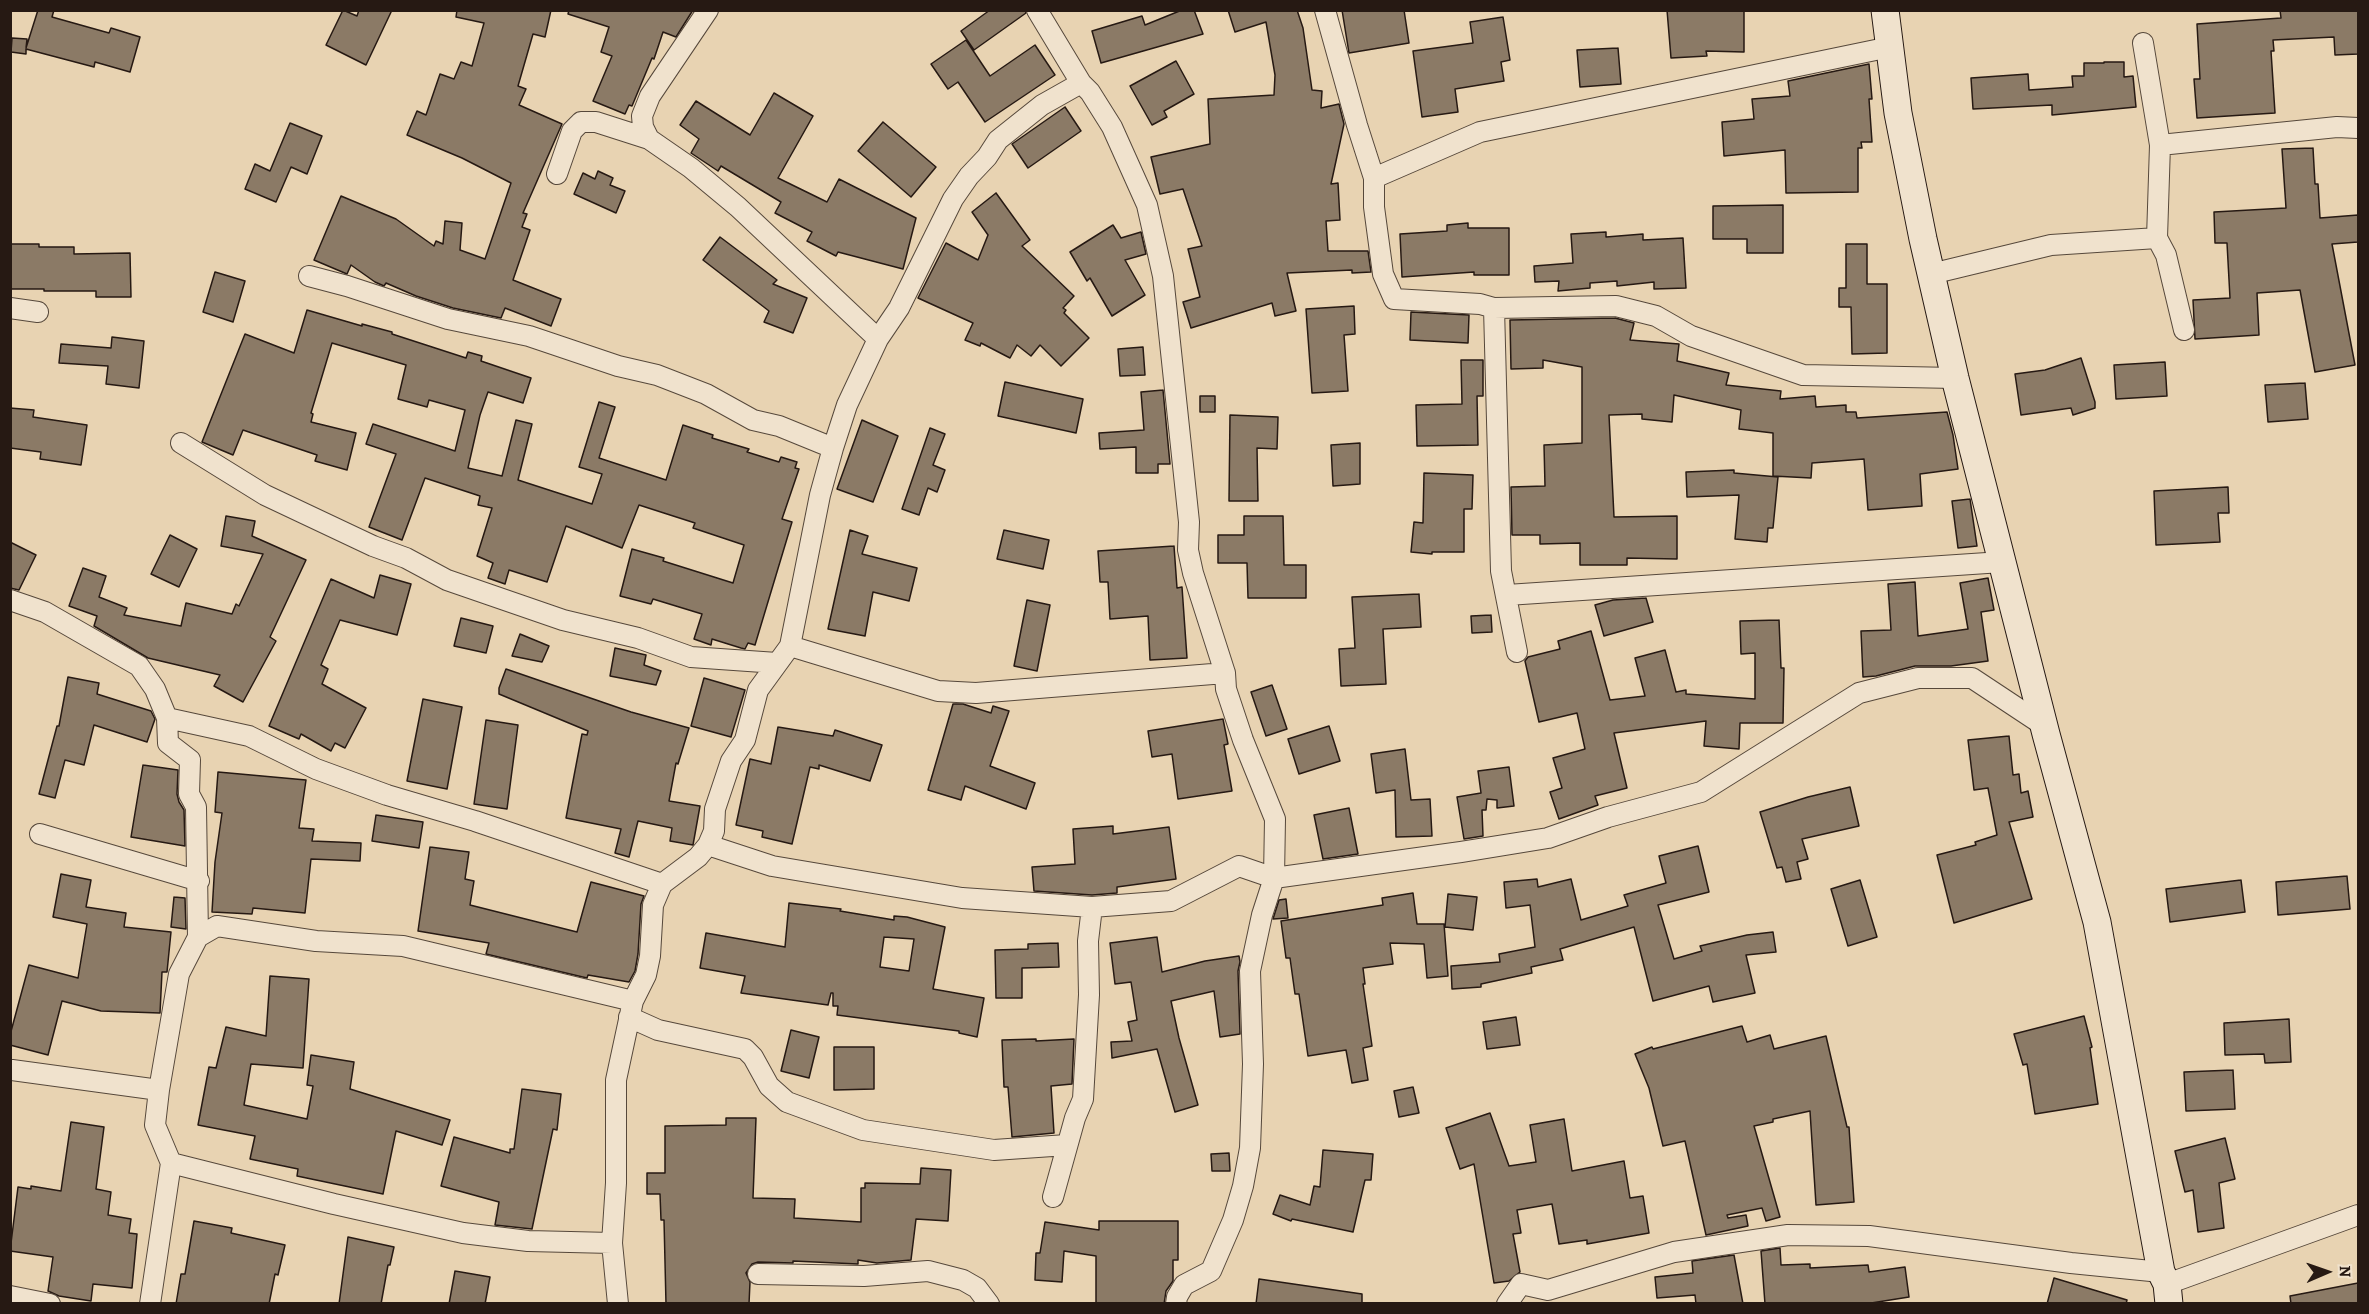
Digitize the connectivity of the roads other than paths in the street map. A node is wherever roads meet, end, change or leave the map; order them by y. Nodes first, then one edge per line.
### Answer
1 (708, 10) edge
2 (1037, 10) edge
3 (1325, 10) edge
4 (1885, 10) edge
5 (2143, 43) dead end
6 (1890, 47) junction
7 (1080, 83) junction
8 (2358, 128) edge
9 (649, 139) junction
10 (2160, 145) junction
11 (557, 174) dead end
12 (1374, 178) junction
13 (2157, 238) junction
14 (1931, 274) junction
15 (309, 276) dead end
16 (10, 308) edge
17 (1494, 308) junction
18 (38, 312) dead end
19 (2184, 330) dead end
20 (878, 339) junction
21 (1955, 378) junction
22 (181, 443) dead end
23 (833, 448) junction
24 (2002, 562) junction
25 (1507, 595) junction
26 (10, 600) edge
27 (790, 646) junction
28 (1517, 652) dead end
29 (777, 663) junction
30 (1225, 673) junction
31 (167, 718) junction
32 (2043, 725) junction
33 (40, 834) dead end
34 (708, 846) junction
35 (1274, 878) junction
36 (199, 881) junction
37 (662, 884) junction
38 (1092, 907) junction
39 (198, 937) junction
40 (631, 1009) junction
41 (12, 1070) dead end
42 (159, 1090) junction
43 (1067, 1144) junction
44 (171, 1163) junction
45 (1053, 1197) dead end
46 (2358, 1215) edge
47 (612, 1243) junction
48 (758, 1274) dead end
49 (2165, 1286) edge
50 (10, 1296) edge
51 (50, 1304) edge
52 (150, 1304) edge
53 (618, 1304) edge
54 (989, 1304) edge
55 (1176, 1304) edge
56 (1507, 1304) edge

1 - 9 street
2 - 7 street
3 - 12 street
4 - 6 street
5 - 10 street
6 - 12 street
6 - 14 street
7 - 20 street
7 - 30 street
8 - 10 street
9 - 11 street
9 - 20 street
10 - 13 street
12 - 17 street
13 - 14 street
13 - 19 street
14 - 21 street
15 - 23 street
16 - 18 street
17 - 21 street
17 - 25 street
20 - 23 street
21 - 24 street
22 - 29 street
23 - 27 street
24 - 25 street
24 - 32 street
25 - 28 street
26 - 31 street
27 - 29 street
27 - 30 street
29 - 34 street
30 - 35 street
31 - 36 street
31 - 37 street
32 - 35 street
32 - 49 street
33 - 36 street
34 - 37 street
34 - 38 street
35 - 38 street
35 - 55 street
36 - 39 street
37 - 40 street
38 - 43 street
39 - 40 street
39 - 42 street
40 - 43 street
40 - 47 street
41 - 42 street
42 - 44 street
43 - 45 street
44 - 47 street
44 - 52 street
46 - 49 street
47 - 53 street
48 - 54 street
49 - 56 street
50 - 51 street

